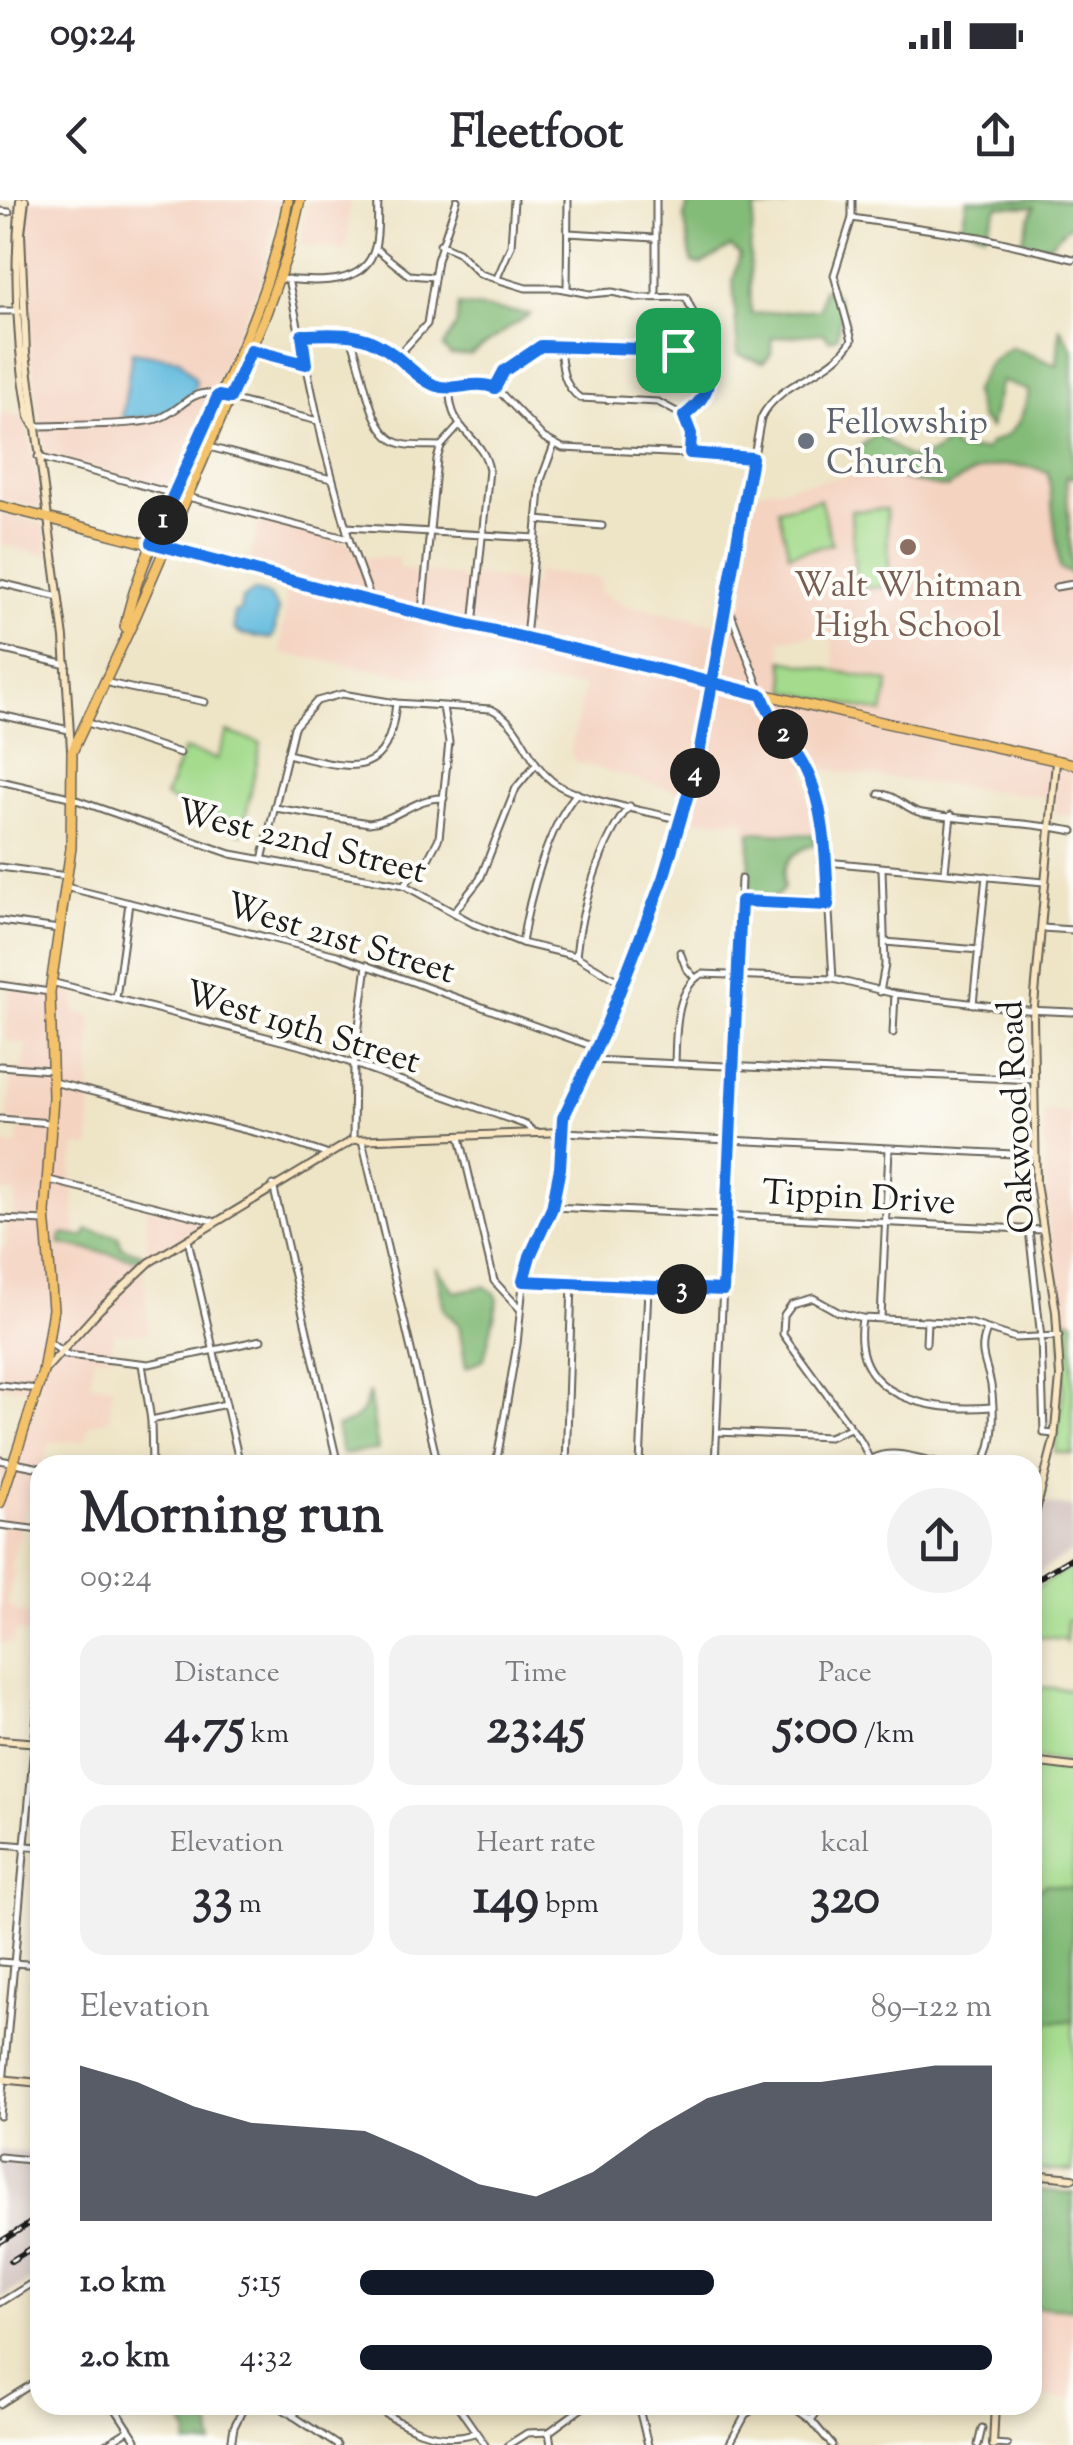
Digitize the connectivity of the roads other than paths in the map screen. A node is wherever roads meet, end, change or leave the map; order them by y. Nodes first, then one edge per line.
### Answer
1 (22, 200) edge
2 (288, 200) edge
3 (300, 200) edge
4 (378, 200) edge
5 (457, 200) edge
6 (514, 200) edge
7 (568, 200) edge
8 (656, 200) edge
9 (852, 200) edge
10 (0, 211) edge
11 (9, 212) dead end
12 (852, 218) junction
13 (568, 233) junction
14 (280, 236) junction
15 (656, 238) junction
16 (440, 244) junction
17 (375, 248) junction
18 (1073, 259) edge
19 (268, 275) junction
20 (434, 276) junction
21 (497, 278) junction
22 (284, 279) junction
23 (566, 289) junction
24 (656, 297) junction
25 (271, 303) junction
26 (0, 311) edge
27 (20, 311) junction
28 (350, 334) junction
29 (302, 335) junction
30 (560, 345) junction
31 (704, 348) junction
32 (251, 350) junction
33 (397, 357) junction
34 (306, 364) junction
35 (495, 388) junction
36 (450, 390) junction
37 (224, 397) junction
38 (684, 416) junction
39 (318, 421) junction
40 (34, 426) junction
41 (458, 427) junction
42 (554, 445) junction
43 (209, 446) junction
44 (441, 446) junction
45 (690, 453) junction
46 (38, 457) junction
47 (752, 458) junction
48 (333, 480) junction
49 (174, 494) junction
50 (187, 497) junction
51 (0, 506) edge
52 (49, 518) junction
53 (537, 520) junction
54 (602, 526) dead end
55 (346, 527) junction
56 (430, 530) junction
57 (483, 534) junction
58 (536, 538) junction
59 (349, 539) junction
60 (152, 543) junction
61 (164, 546) junction
62 (0, 583) edge
63 (1073, 584) edge
64 (1056, 586) dead end
65 (59, 597) junction
66 (372, 601) junction
67 (726, 604) junction
68 (422, 614) junction
69 (473, 626) junction
70 (124, 635) junction
71 (526, 638) junction
72 (0, 649) edge
73 (67, 665) junction
74 (104, 681) junction
75 (712, 683) junction
76 (762, 695) junction
77 (206, 702) dead end
78 (396, 703) junction
79 (443, 707) junction
80 (0, 714) edge
81 (86, 722) junction
82 (70, 730) junction
83 (72, 752) junction
84 (180, 753) dead end
85 (287, 754) junction
86 (1056, 762) junction
87 (536, 764) junction
88 (1073, 764) edge
89 (0, 781) edge
90 (72, 786) junction
91 (577, 793) junction
92 (879, 794) dead end
93 (444, 798) junction
94 (72, 799) junction
95 (630, 806) junction
96 (276, 808) junction
97 (951, 815) junction
98 (681, 820) junction
99 (1049, 826) junction
100 (1073, 831) edge
101 (262, 860) junction
102 (826, 862) junction
103 (0, 867) edge
104 (882, 868) junction
105 (945, 871) junction
106 (986, 876) junction
107 (741, 879) dead end
108 (66, 882) junction
109 (1044, 882) junction
110 (404, 885) junction
111 (741, 901) junction
112 (130, 903) junction
113 (828, 905) junction
114 (454, 912) junction
115 (0, 921) edge
116 (1039, 928) junction
117 (58, 929) junction
118 (1073, 930) edge
119 (885, 942) junction
120 (522, 943) junction
121 (979, 950) junction
122 (680, 952) dead end
123 (576, 956) junction
124 (367, 965) junction
125 (737, 976) junction
126 (695, 978) junction
127 (833, 979) junction
128 (623, 984) junction
129 (0, 986) edge
130 (51, 987) junction
131 (880, 992) junction
132 (895, 994) junction
133 (116, 998) junction
134 (974, 1004) junction
135 (1033, 1010) junction
136 (1073, 1012) edge
137 (893, 1033) dead end
138 (597, 1048) junction
139 (592, 1060) junction
140 (354, 1064) junction
141 (675, 1064) junction
142 (0, 1066) edge
143 (733, 1066) junction
144 (53, 1070) junction
145 (1035, 1080) junction
146 (53, 1082) junction
147 (0, 1119) edge
148 (51, 1123) junction
149 (563, 1132) junction
150 (534, 1133) junction
151 (460, 1137) junction
152 (358, 1140) junction
153 (730, 1141) junction
154 (890, 1149) junction
155 (326, 1154) junction
156 (1034, 1154) junction
157 (46, 1180) junction
158 (273, 1185) junction
159 (552, 1208) junction
160 (727, 1215) junction
161 (0, 1219) edge
162 (46, 1221) junction
163 (213, 1221) junction
164 (887, 1222) junction
165 (1029, 1230) junction
166 (1043, 1230) junction
167 (187, 1237) junction
168 (523, 1281) junction
169 (572, 1282) junction
170 (648, 1287) junction
171 (723, 1290) junction
172 (520, 1309) junction
173 (862, 1318) junction
174 (881, 1318) junction
175 (927, 1321) junction
176 (987, 1330) junction
177 (1059, 1336) junction
178 (1041, 1338) junction
179 (261, 1340) dead end
180 (49, 1342) junction
181 (926, 1343) dead end
182 (214, 1351) junction
183 (61, 1353) junction
184 (142, 1364) junction
185 (44, 1372) junction
186 (0, 1385) edge
187 (38, 1389) junction
188 (226, 1404) junction
189 (992, 1407) junction
190 (151, 1420) junction
191 (850, 1428) junction
192 (717, 1432) junction
193 (1054, 1434) junction
194 (152, 1455) edge
195 (238, 1455) edge
196 (336, 1455) edge
197 (436, 1455) edge
198 (498, 1455) edge
199 (566, 1455) edge
200 (640, 1455) edge
201 (716, 1455) edge
202 (867, 1455) edge
203 (986, 1455) edge
204 (0, 1460) edge
205 (13, 1463) junction
206 (30, 1466) edge
207 (1042, 1485) edge
208 (0, 1504) edge
209 (0, 1525) edge
210 (30, 1529) edge
211 (0, 1740) edge
212 (30, 1742) edge
213 (1042, 1763) edge
214 (1073, 1766) edge
215 (30, 1803) edge
216 (0, 1844) edge
217 (25, 1846) junction
218 (30, 1847) edge
219 (0, 1962) edge
220 (14, 1963) junction
221 (30, 1964) edge
222 (2, 2079) edge
223 (30, 2082) edge
224 (0, 2116) edge
225 (0, 2157) edge
226 (30, 2160) edge
227 (1042, 2175) edge
228 (1073, 2178) edge
229 (30, 2284) edge
230 (0, 2303) edge
231 (30, 2385) edge
232 (0, 2404) edge
233 (120, 2415) edge
234 (240, 2415) edge
235 (388, 2415) edge
236 (463, 2415) edge
237 (572, 2415) edge
238 (640, 2415) edge
239 (746, 2415) edge
240 (804, 2415) edge
241 (815, 2415) edge
242 (994, 2415) edge
243 (293, 2416) edge
244 (811, 2420) junction
245 (982, 2428) dead end
246 (130, 2430) junction
247 (549, 2432) junction
248 (474, 2433) junction
249 (993, 2444) edge
250 (105, 2445) edge
251 (134, 2445) edge
252 (230, 2445) edge
253 (336, 2445) edge
254 (485, 2445) edge
255 (508, 2445) edge
256 (551, 2445) edge
257 (648, 2445) edge
258 (728, 2445) edge
259 (832, 2445) edge
260 (978, 2445) edge
261 (1007, 2445) edge

1 - 27 street
2 - 14 main road
3 - 22 main road
4 - 17 street
5 - 16 street
6 - 21 street
7 - 13 street
8 - 15 street
9 - 12 street
10 - 11 street
12 - 18 street
12 - 47 street
13 - 15 street
13 - 23 street
14 - 19 main road
14 - 22 main road
15 - 24 street
16 - 20 street
16 - 21 street
17 - 20 street
17 - 22 street
19 - 25 main road
19 - 37 main road
20 - 33 street
21 - 23 street
22 - 25 main road
22 - 29 street
23 - 24 street
24 - 31 street
25 - 32 main road
26 - 27 street
27 - 40 street
28 - 29 street
28 - 33 street
28 - 44 street
29 - 34 street
30 - 31 street
30 - 35 street
30 - 38 street
31 - 38 street
32 - 34 street
32 - 37 main road
33 - 36 street
34 - 39 street
35 - 36 street
35 - 42 street
36 - 41 street
37 - 39 street
37 - 40 street
37 - 43 main road
37 - 49 main road
38 - 45 street
39 - 48 street
40 - 46 street
41 - 44 street
41 - 57 street
42 - 45 street
42 - 53 street
43 - 48 street
43 - 50 main road
44 - 56 street
45 - 47 street
46 - 49 street
46 - 52 street
47 - 67 street
48 - 55 street
49 - 60 main road
50 - 59 street
50 - 61 main road
51 - 52 main road
52 - 60 main road
52 - 65 street
53 - 54 street
53 - 58 street
55 - 56 street
55 - 59 street
56 - 57 street
56 - 68 street
57 - 58 street
57 - 69 street
58 - 71 street
59 - 66 street
60 - 61 main road
60 - 70 main road
61 - 66 main road
61 - 70 main road
62 - 65 street
63 - 64 street
65 - 73 street
66 - 68 main road
67 - 75 street
67 - 76 street
68 - 69 main road
69 - 71 main road
70 - 74 main road
71 - 75 main road
72 - 73 street
73 - 82 street
74 - 77 street
74 - 81 main road
75 - 76 main road
75 - 98 street
76 - 86 main road
76 - 102 street
78 - 79 street
78 - 85 street
78 - 85 street
79 - 87 street
79 - 93 street
80 - 82 street
81 - 82 street
81 - 83 main road
81 - 84 street
81 - 90 main road
82 - 83 street
83 - 90 main road
85 - 96 street
86 - 88 main road
86 - 99 street, Oakwood Road
87 - 91 street
87 - 114 street
89 - 94 street, West 22nd Street
90 - 94 main road
91 - 95 street
91 - 120 street
92 - 97 street
93 - 96 street
93 - 110 street
94 - 101 street, West 22nd Street
94 - 108 main road
95 - 98 street
95 - 123 street
96 - 101 street
97 - 99 street
97 - 105 street
98 - 128 street
99 - 100 street
99 - 109 street, Oakwood Road
101 - 110 street, West 22nd Street
102 - 104 street
102 - 113 street
103 - 108 street, West 21st Street
104 - 105 street
104 - 119 street
105 - 106 street
106 - 109 street
106 - 121 street
107 - 111 street
108 - 112 street, West 21st Street
108 - 117 main road
109 - 116 street, Oakwood Road
110 - 114 street, West 22nd Street
111 - 113 street
111 - 125 street
112 - 124 street, West 21st Street
112 - 133 street
113 - 127 street
114 - 120 street, West 22nd Street
115 - 117 street
116 - 118 street
116 - 135 street, Oakwood Road
117 - 130 main road
119 - 121 street
119 - 131 street
120 - 123 street, West 22nd Street
121 - 134 street
122 - 126 street
123 - 128 street, West 22nd Street
124 - 138 street, West 21st Street
124 - 140 street
125 - 126 street
125 - 127 street
125 - 143 street
126 - 141 street
127 - 131 street
128 - 138 street
129 - 130 street, West 19th Street
130 - 133 street, West 19th Street
130 - 144 main road
131 - 132 street
132 - 134 street
132 - 137 street
133 - 140 street, West 19th Street
134 - 135 street
135 - 136 street
135 - 145 street, Oakwood Road
138 - 139 street
139 - 141 street
139 - 149 street
140 - 150 street, West 19th Street
140 - 152 street
141 - 143 street
142 - 144 street
143 - 145 street
143 - 153 street
144 - 146 main road
145 - 156 street, Oakwood Road
146 - 148 main road
146 - 155 street
147 - 148 street
148 - 157 main road
149 - 150 street
149 - 153 street
149 - 159 street
150 - 151 street
151 - 152 street
151 - 172 street
152 - 155 street
152 - 197 street
153 - 154 street
153 - 160 street
154 - 156 street
154 - 164 street
155 - 158 street
156 - 166 street, Oakwood Road
157 - 162 main road
157 - 163 street
158 - 163 street
158 - 196 street
159 - 160 street, Tippin Drive
159 - 168 street
160 - 164 street, Tippin Drive
160 - 171 street
161 - 162 street
162 - 180 main road
163 - 167 street
164 - 165 street, Tippin Drive
164 - 174 street
165 - 166 street, Tippin Drive
165 - 178 street
166 - 177 street, Oakwood Road
167 - 182 street
167 - 183 street
168 - 169 street
168 - 172 street
169 - 170 street
169 - 199 street
170 - 171 street
170 - 200 street
171 - 192 street
172 - 198 street
173 - 174 street
173 - 189 street
173 - 191 street
174 - 175 street
175 - 176 street
175 - 181 street
176 - 178 street
176 - 189 street
177 - 178 street
177 - 193 street, Oakwood Road
178 - 193 street
179 - 182 street
180 - 183 street
180 - 185 main road
182 - 184 street
182 - 188 street
183 - 184 street
183 - 185 street
184 - 190 street
185 - 187 main road
186 - 187 street
187 - 205 main road
188 - 190 street
188 - 195 street
189 - 203 street
190 - 194 street
191 - 192 street
191 - 202 street
192 - 201 street
193 - 207 street, Oakwood Road
204 - 205 street
205 - 206 street
205 - 208 main road
209 - 210 street
211 - 212 street
213 - 214 street
215 - 217 street
216 - 217 street
217 - 218 street
217 - 220 street
219 - 220 street
220 - 221 street
220 - 222 street
222 - 223 street
222 - 224 street
225 - 226 street
227 - 228 street
229 - 230 street
231 - 232 street
233 - 246 street
234 - 252 street
235 - 248 street
236 - 248 street
237 - 247 street
238 - 257 street
239 - 258 street
240 - 244 street
241 - 244 street
242 - 249 street
243 - 253 street
244 - 259 street
245 - 260 street
246 - 250 street
246 - 251 street
247 - 255 street
247 - 256 street
248 - 254 street
249 - 261 street

